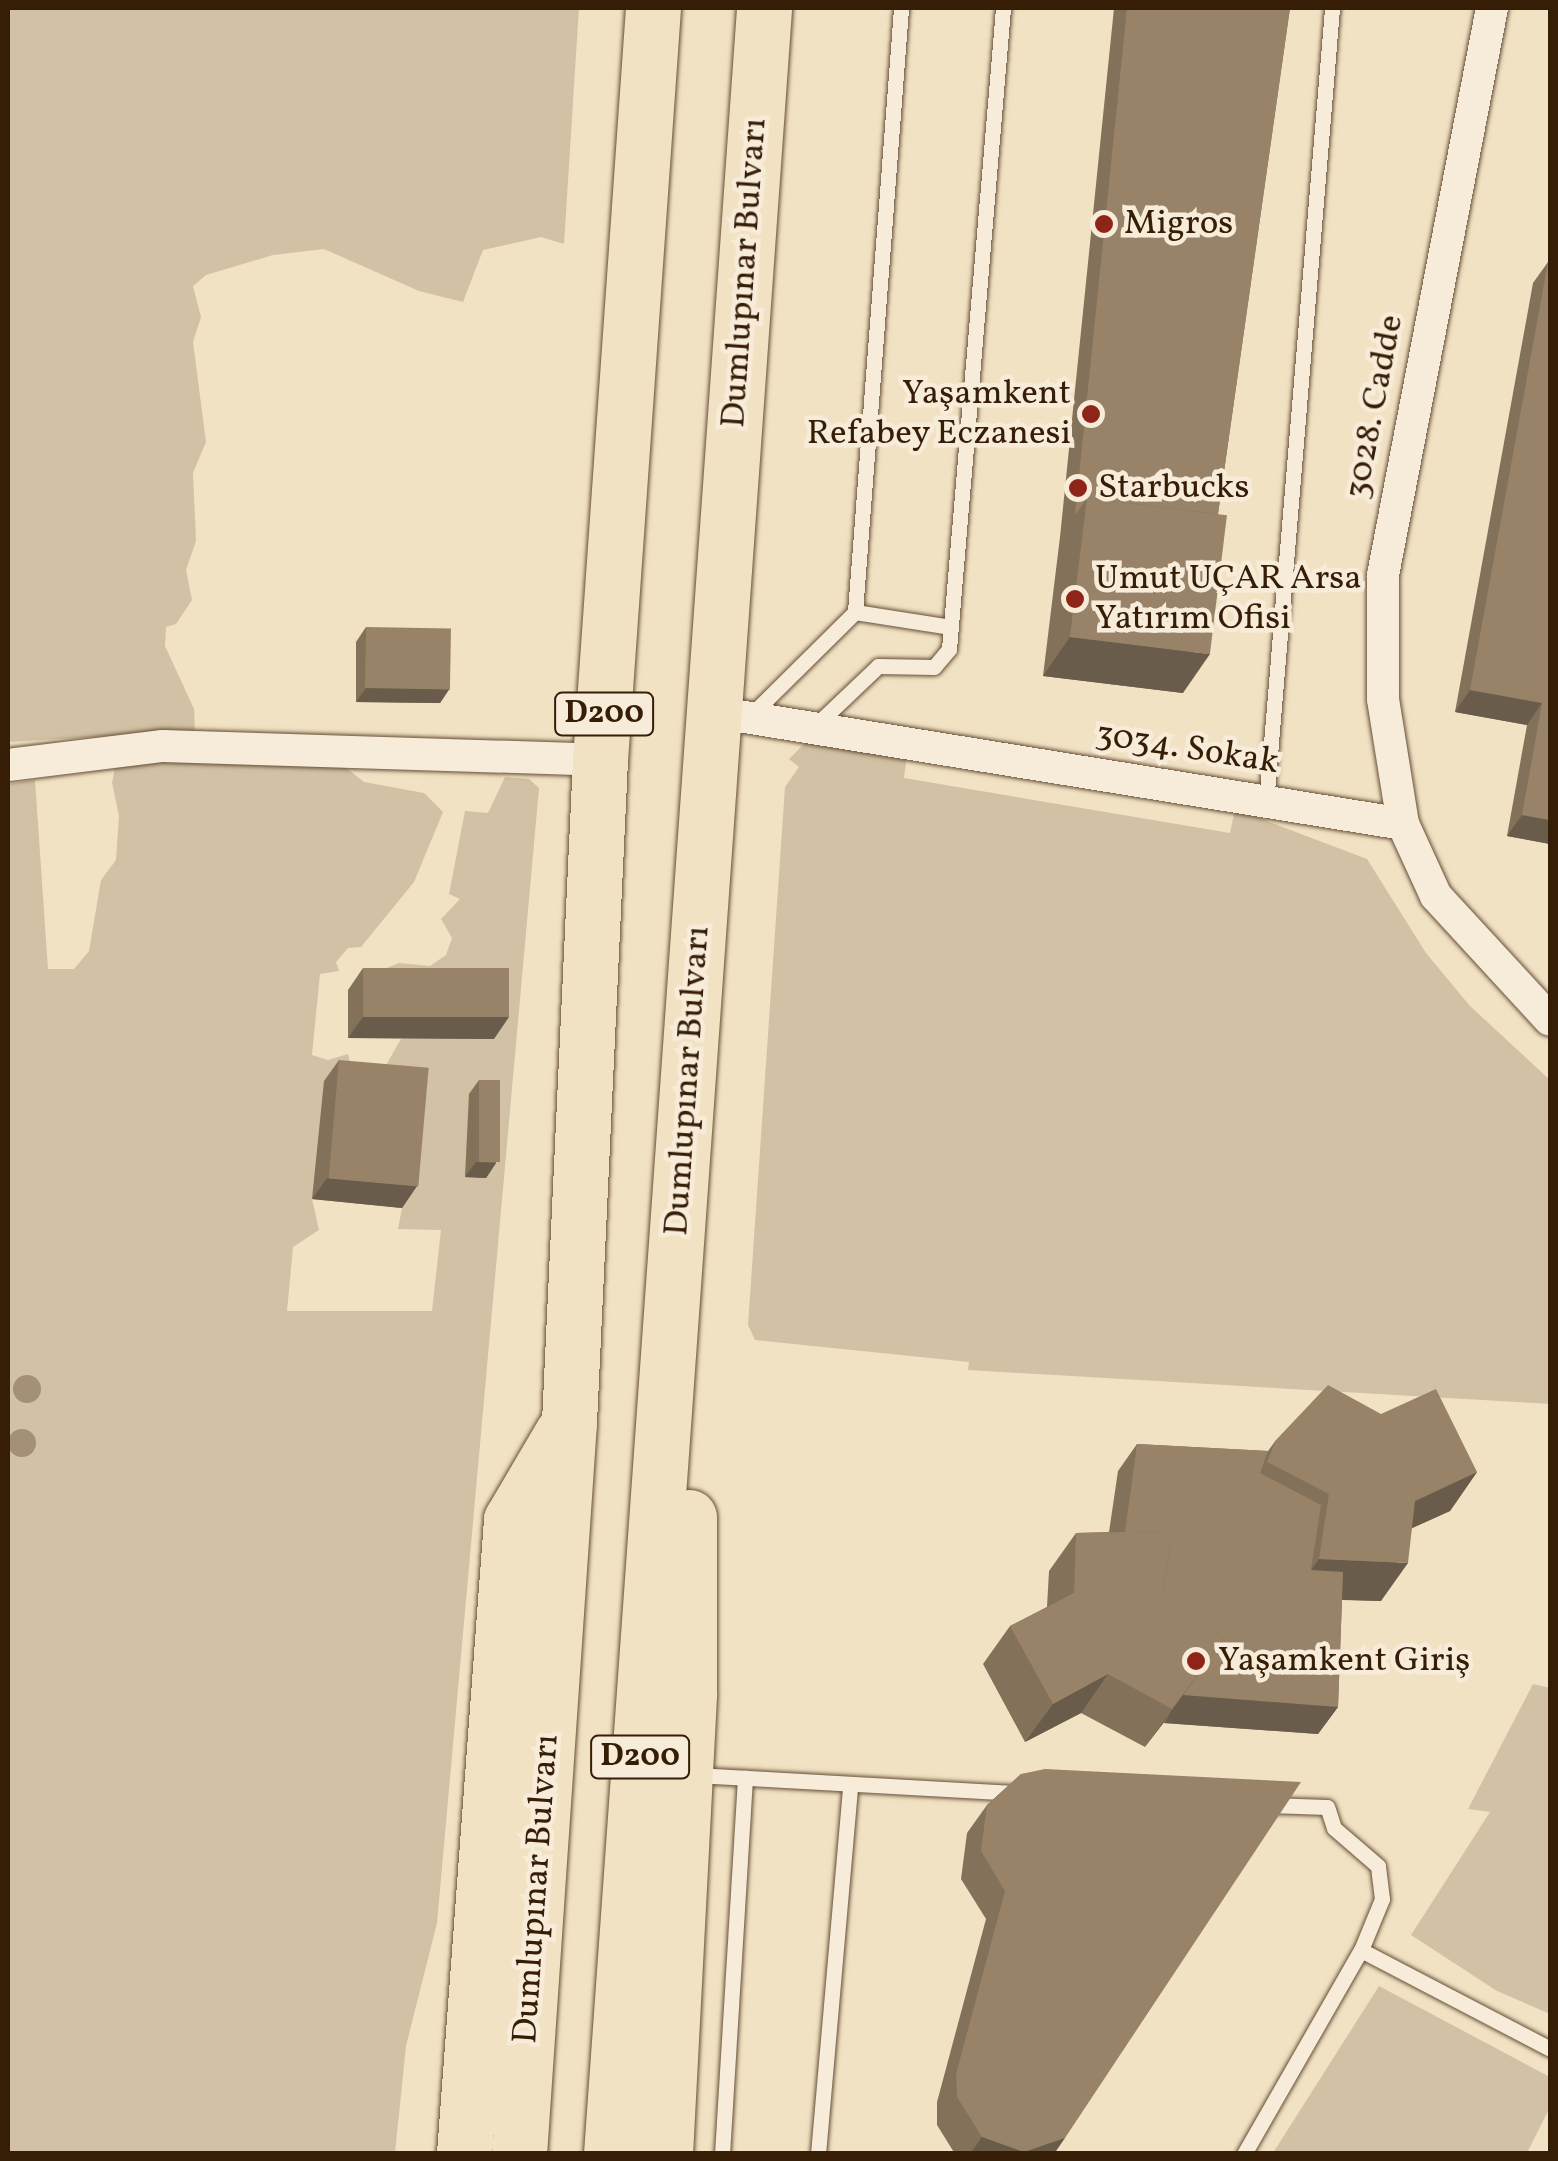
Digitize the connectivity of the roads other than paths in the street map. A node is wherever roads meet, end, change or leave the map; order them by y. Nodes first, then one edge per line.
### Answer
1 (653, 8) edge
2 (764, 8) edge
3 (901, 8) edge
4 (1003, 8) edge
5 (1332, 8) edge
6 (1492, 8) edge
7 (855, 612) junction
8 (951, 627) junction
9 (732, 714) junction
10 (814, 727) junction
11 (600, 760) junction
12 (8, 765) edge
13 (1266, 804) junction
14 (1403, 824) junction
15 (1550, 1020) edge
16 (668, 1361) junction
17 (569, 1422) junction
18 (685, 1774) junction
19 (745, 1778) junction
20 (850, 1786) junction
21 (1049, 1794) edge
22 (1248, 1804) edge
23 (1362, 1950) junction
24 (1550, 2049) edge
25 (464, 2154) edge
26 (520, 2154) edge
27 (611, 2154) edge
28 (666, 2154) edge
29 (722, 2154) edge
30 (818, 2154) edge
31 (1244, 2154) edge

1 - 11 highway, Dumlupınar Bulvarı / D200
2 - 9 highway, Dumlupınar Bulvarı / D200
3 - 7 lane
4 - 8 lane
5 - 13 lane
6 - 14 street, 3028. Cadde
7 - 8 lane
7 - 9 lane
8 - 10 lane
9 - 10 street, 3034. Sokak
9 - 16 highway, Dumlupınar Bulvarı / D200
10 - 13 street, 3034. Sokak
11 - 12 street
11 - 17 highway, Dumlupınar Bulvarı / D200
13 - 14 street, 3034. Sokak
14 - 15 street
16 - 18 highway
16 - 27 highway, Dumlupınar Bulvarı / D200
17 - 25 highway
17 - 26 highway, Dumlupınar Bulvarı / D200
18 - 19 lane
18 - 28 highway
19 - 20 lane
19 - 29 lane
20 - 21 lane
20 - 30 lane
22 - 23 lane
23 - 24 lane
23 - 31 lane

